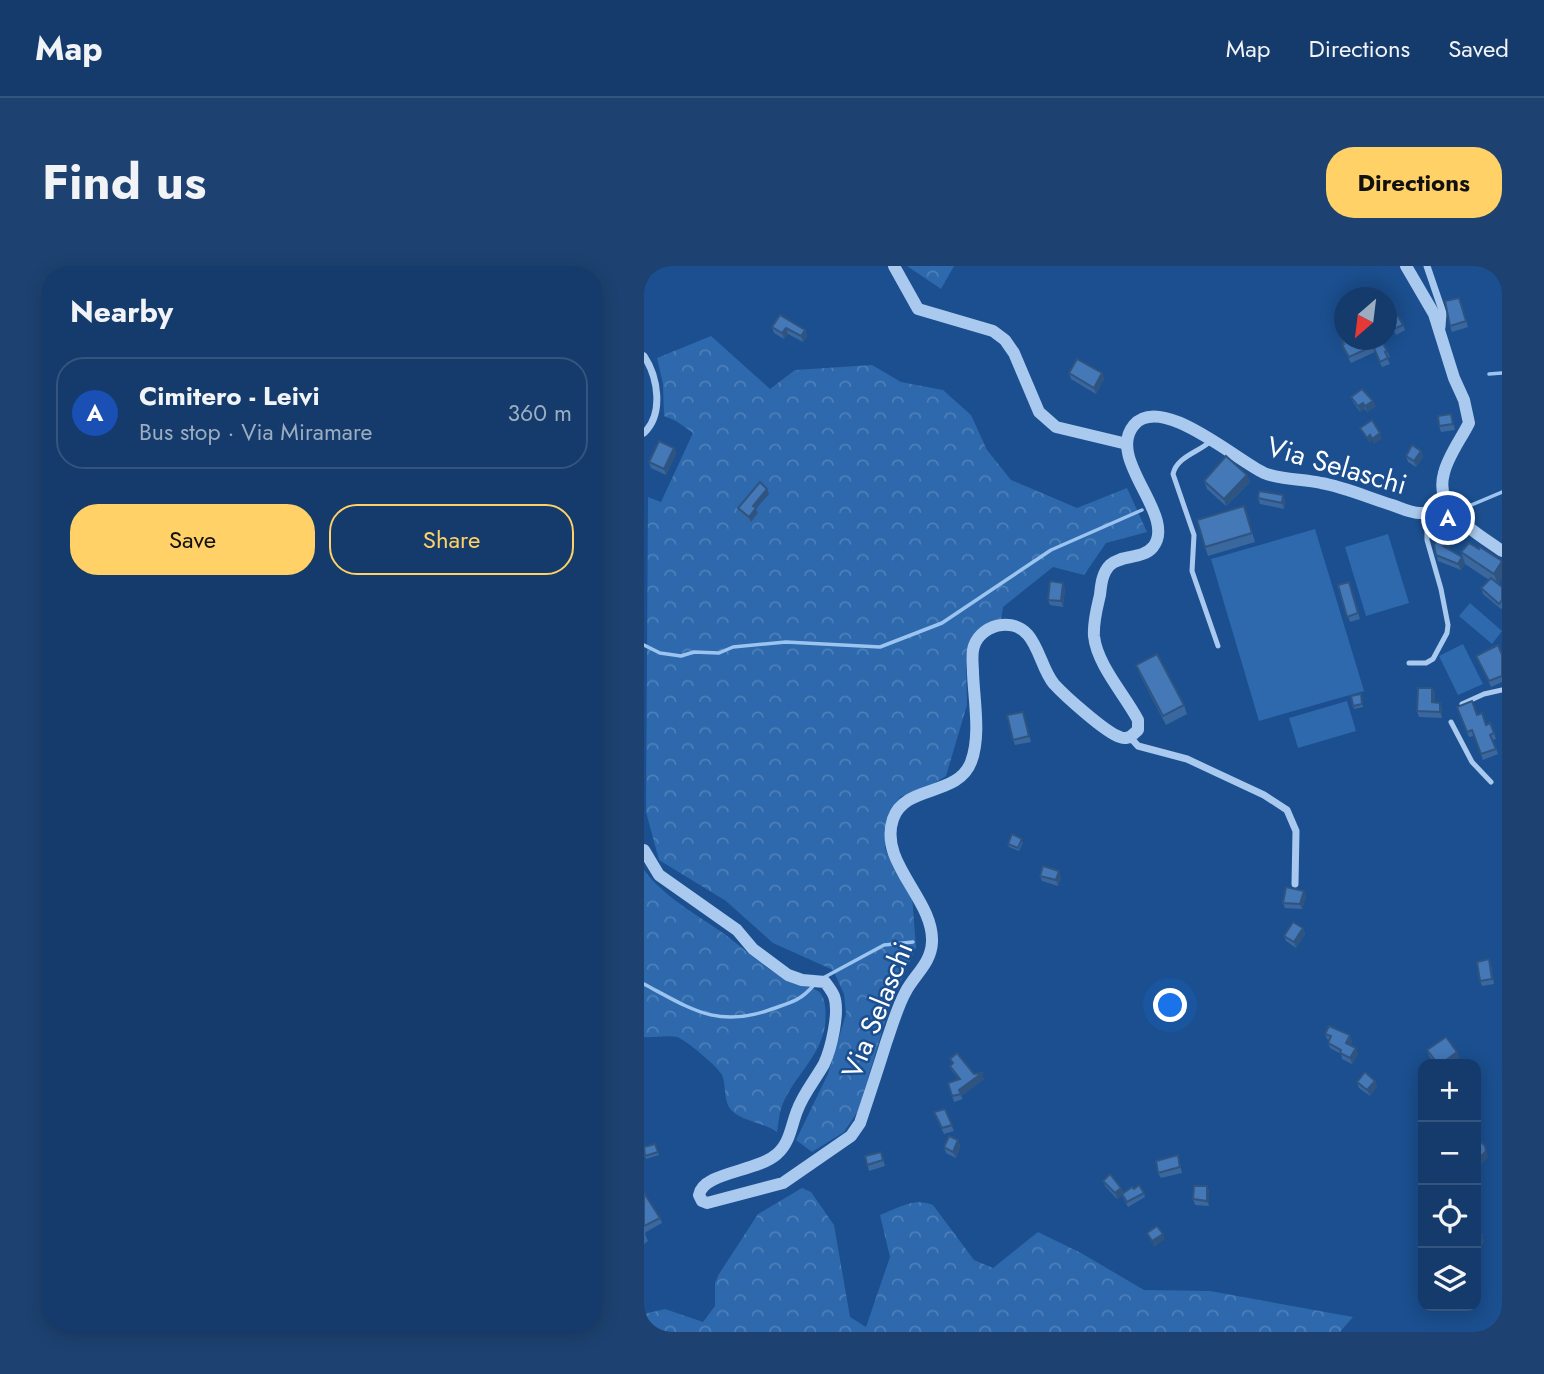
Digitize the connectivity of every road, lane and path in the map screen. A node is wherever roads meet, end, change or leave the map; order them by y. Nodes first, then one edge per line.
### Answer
1 (894, 266) edge
2 (1406, 266) edge
3 (1427, 266) edge
4 (1441, 339) junction
5 (644, 356) edge
6 (644, 433) edge
7 (1212, 440) junction
8 (1127, 444) junction
9 (1442, 507) junction
10 (1502, 551) edge
11 (1218, 646) dead end
12 (1409, 663) dead end
13 (1502, 690) edge
14 (1462, 704) edge
15 (1451, 722) dead end
16 (1130, 737) junction
17 (1491, 782) dead end
18 (644, 850) edge
19 (1295, 884) dead end

1 - 8 street
2 - 4 street
3 - 4 street
4 - 9 street
5 - 6 street
7 - 8 street, Via Selaschi
7 - 9 street, Via Selaschi
7 - 11 lane
8 - 16 street
9 - 10 street
9 - 12 lane
13 - 14 lane
15 - 17 lane
16 - 18 street, Via Selaschi
16 - 19 street

